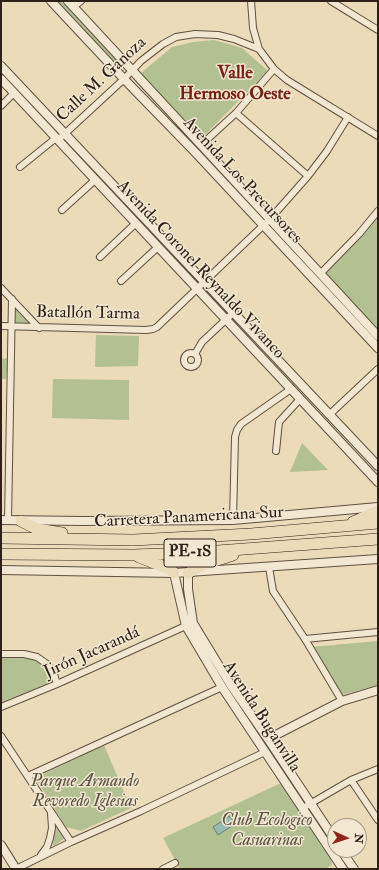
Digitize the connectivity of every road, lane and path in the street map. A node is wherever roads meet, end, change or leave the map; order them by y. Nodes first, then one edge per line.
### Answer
1 (51, 1) edge
2 (81, 1) edge
3 (251, 1) edge
4 (331, 1) edge
5 (70, 4) edge
6 (378, 30) edge
7 (255, 37) junction
8 (249, 45) junction
9 (259, 49) junction
10 (1, 66) edge
11 (274, 69) junction
12 (132, 71) junction
13 (1, 79) edge
14 (124, 79) junction
15 (14, 93) junction
16 (1, 106) edge
17 (236, 113) junction
18 (348, 117) junction
19 (65, 134) junction
20 (378, 136) edge
21 (57, 139) junction
22 (201, 145) junction
23 (20, 167) dead end
24 (308, 176) junction
25 (95, 180) junction
26 (133, 207) junction
27 (62, 210) dead end
28 (378, 211) edge
29 (126, 213) junction
30 (270, 219) junction
31 (136, 223) junction
32 (263, 225) junction
33 (158, 247) junction
34 (100, 257) dead end
35 (320, 274) junction
36 (121, 281) dead end
37 (204, 282) junction
38 (1, 288) edge
39 (198, 289) junction
40 (12, 300) junction
41 (233, 313) junction
42 (226, 320) junction
43 (1, 326) edge
44 (12, 326) junction
45 (39, 328) junction
46 (378, 336) edge
47 (378, 348) edge
48 (195, 354) dead end
49 (378, 368) edge
50 (291, 389) junction
51 (300, 399) junction
52 (329, 414) junction
53 (276, 451) dead end
54 (378, 466) edge
55 (378, 482) edge
56 (378, 507) edge
57 (378, 511) edge
58 (4, 520) edge
59 (232, 520) junction
60 (21, 521) junction
61 (378, 523) edge
62 (344, 526) junction
63 (1, 538) edge
64 (378, 538) edge
65 (112, 540) junction
66 (251, 549) junction
67 (1, 554) edge
68 (134, 556) junction
69 (378, 559) edge
70 (269, 567) junction
71 (1, 570) edge
72 (188, 573) junction
73 (174, 574) junction
74 (189, 624) junction
75 (378, 632) edge
76 (305, 639) junction
77 (1, 654) edge
78 (57, 684) junction
79 (222, 687) junction
80 (378, 690) edge
81 (342, 701) junction
82 (1, 708) edge
83 (1, 736) edge
84 (268, 739) junction
85 (265, 752) junction
86 (378, 769) edge
87 (28, 776) junction
88 (351, 780) junction
89 (311, 804) junction
90 (303, 808) junction
91 (50, 810) junction
92 (378, 820) edge
93 (327, 828) edge
94 (71, 842) junction
95 (1, 846) edge
96 (40, 857) junction
97 (346, 858) edge
98 (175, 863) dead end
99 (16, 869) edge
100 (163, 869) edge
101 (343, 869) edge
102 (354, 869) edge

1 - 14 street, Avenida Los Precursores
2 - 5 street
3 - 7 street
4 - 6 street
5 - 12 street, Avenida Los Precursores
7 - 8 street
7 - 9 street
8 - 9 street, Calle M. Ganoza
8 - 12 street, Calle M. Ganoza
9 - 11 street
10 - 19 street, Avenida Coronel Reynaldo Vivanco
11 - 17 street
11 - 18 street
12 - 14 street, Calle M. Ganoza
12 - 22 street, Avenida Los Precursores
13 - 15 street, Avenida Coronel Reynaldo Vivanco
14 - 19 street, Calle M. Ganoza
14 - 32 street, Avenida Los Precursores
15 - 16 street
15 - 21 street, Avenida Coronel Reynaldo Vivanco
17 - 22 street
17 - 24 street
18 - 20 street
18 - 24 street
19 - 21 street, Calle M. Ganoza
19 - 26 street, Avenida Coronel Reynaldo Vivanco
21 - 23 street, Calle M. Ganoza
21 - 25 street, Avenida Coronel Reynaldo Vivanco
22 - 30 street, Avenida Los Precursores
24 - 30 street
25 - 27 street
25 - 29 street, Avenida Coronel Reynaldo Vivanco
26 - 29 street
26 - 37 street, Avenida Coronel Reynaldo Vivanco
28 - 35 street
29 - 31 street, Avenida Coronel Reynaldo Vivanco
30 - 32 street
30 - 35 street, Avenida Los Precursores
31 - 33 street, Avenida Coronel Reynaldo Vivanco
31 - 34 street
32 - 37 street, Batallón Tarma
32 - 47 street, Avenida Los Precursores
33 - 36 street
33 - 39 street, Avenida Coronel Reynaldo Vivanco
35 - 46 street, Avenida Los Precursores
37 - 39 street, Batallón Tarma
37 - 41 street, Avenida Coronel Reynaldo Vivanco
38 - 40 street
39 - 42 street, Avenida Coronel Reynaldo Vivanco
39 - 45 street, Batallón Tarma
40 - 44 street
40 - 45 street
41 - 42 street
41 - 52 street, Avenida Coronel Reynaldo Vivanco
42 - 48 street
42 - 50 street, Avenida Coronel Reynaldo Vivanco
43 - 44 street, Batallón Tarma
44 - 45 street, Batallón Tarma
44 - 58 street
49 - 52 street
50 - 51 street, Avenida Coronel Reynaldo Vivanco
50 - 59 street
51 - 53 street
51 - 55 street, Avenida Coronel Reynaldo Vivanco
52 - 54 street, Avenida Coronel Reynaldo Vivanco
56 - 59 street
57 - 62 highway
58 - 60 street
59 - 60 street
60 - 65 highway
61 - 62 highway, Carretera Panamericana Sur / PE-1S
62 - 65 highway, Carretera Panamericana Sur / PE-1S
63 - 65 highway, Carretera Panamericana Sur / PE-1S
64 - 66 highway, Carretera Panamericana Sur / PE-1S
66 - 68 highway, Carretera Panamericana Sur / PE-1S
66 - 72 highway
67 - 68 highway, Carretera Panamericana Sur / PE-1S
68 - 73 highway
69 - 70 street
70 - 72 street
70 - 76 street
71 - 73 street
72 - 73 street
72 - 74 street, Avenida Buganvilla
73 - 74 street, Avenida Buganvilla
74 - 78 street, Jirón Jacarandá
74 - 79 street, Avenida Buganvilla
74 - 84 street, Avenida Buganvilla
75 - 76 street
76 - 81 street
77 - 78 street
78 - 82 street, Jirón Jacarandá
79 - 85 street, Avenida Buganvilla
79 - 87 street
80 - 81 street
81 - 84 street
83 - 87 street
84 - 89 street, Avenida Buganvilla
85 - 90 street, Avenida Buganvilla
85 - 94 street
86 - 88 street
87 - 91 street
88 - 89 street
88 - 92 street
89 - 90 street
89 - 93 street, Avenida Buganvilla
90 - 101 street, Avenida Buganvilla
91 - 94 street
91 - 96 street
94 - 96 street
95 - 99 street
96 - 99 street
97 - 102 street
98 - 100 street

